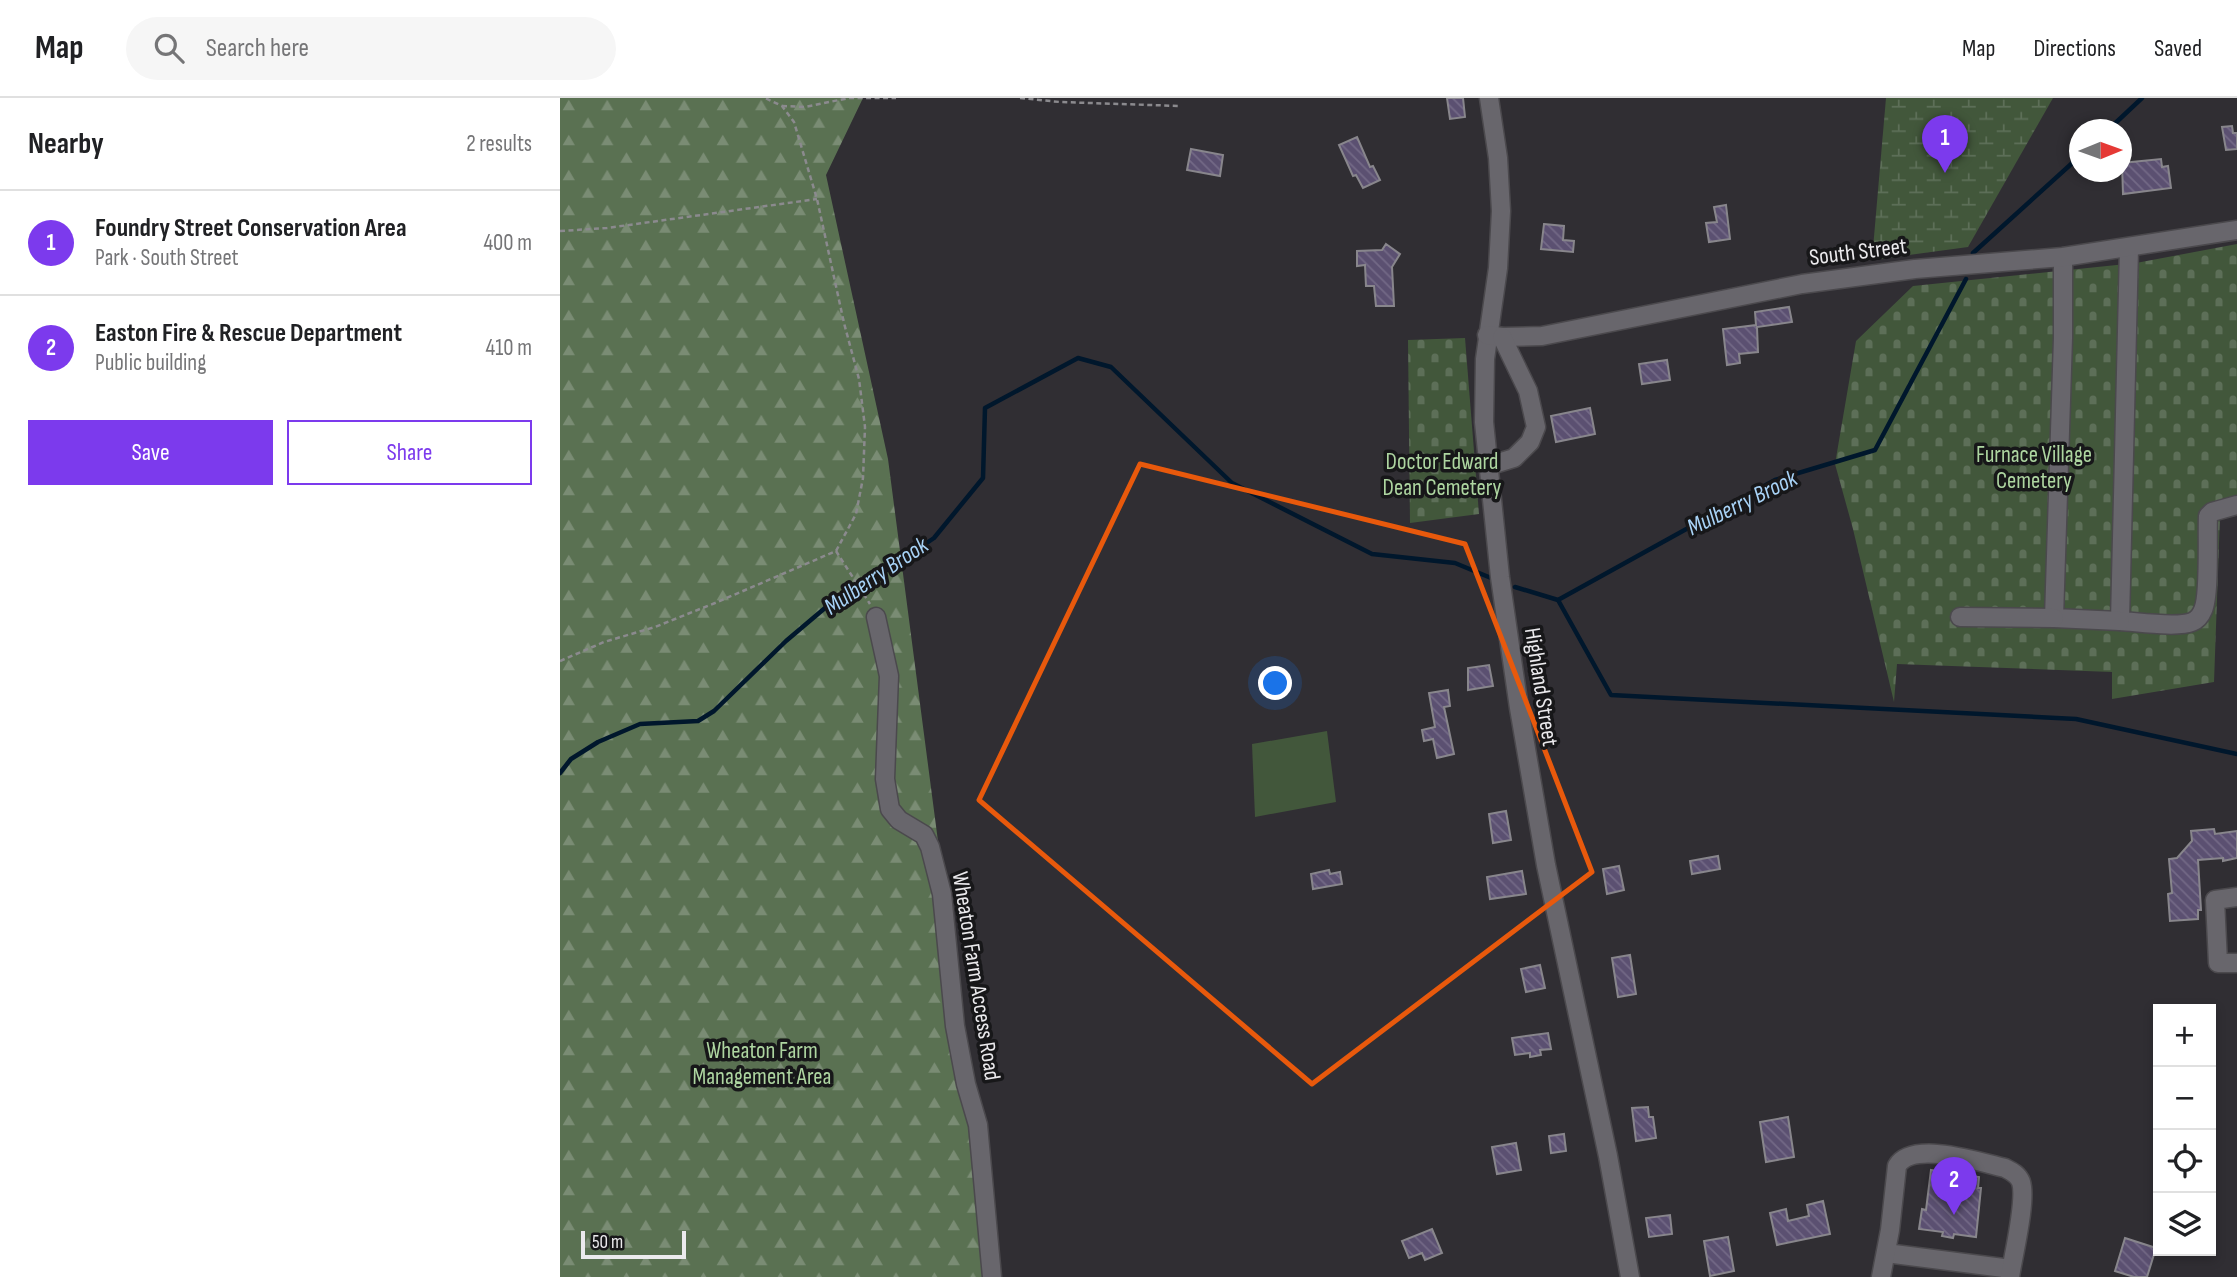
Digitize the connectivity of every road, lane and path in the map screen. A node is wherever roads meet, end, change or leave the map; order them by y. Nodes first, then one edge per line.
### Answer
1 (765, 98) edge
2 (896, 98) edge
3 (1020, 98) edge
4 (1489, 98) edge
5 (782, 106) junction
6 (1180, 106) dead end
7 (817, 199) junction
8 (2237, 230) edge
9 (560, 231) edge
10 (2129, 248) junction
11 (2063, 257) junction
12 (1495, 336) junction
13 (1488, 466) junction
14 (2237, 505) edge
15 (836, 551) junction
16 (865, 595) dead end
17 (876, 617) dead end
18 (1960, 617) dead end
19 (2054, 618) junction
20 (2120, 621) junction
21 (560, 662) edge
22 (2237, 897) edge
23 (2237, 962) edge
24 (1886, 1253) junction
25 (2011, 1273) edge
26 (992, 1277) edge
27 (1630, 1277) edge
28 (1881, 1277) edge

1 - 5 path
2 - 5 path
3 - 6 path
4 - 12 street, Highland Street
5 - 7 path
7 - 9 path
7 - 15 path
8 - 10 street, South Street
10 - 11 street, South Street
10 - 20 street
11 - 12 street, South Street
11 - 19 street
12 - 13 street, Highland Street
12 - 13 street
13 - 27 street, Highland Street
14 - 20 street
15 - 16 path
15 - 21 path
17 - 26 street, Wheaton Farm Access Road
18 - 19 street
19 - 20 street
22 - 23 street
24 - 25 street
24 - 25 street
24 - 28 street

